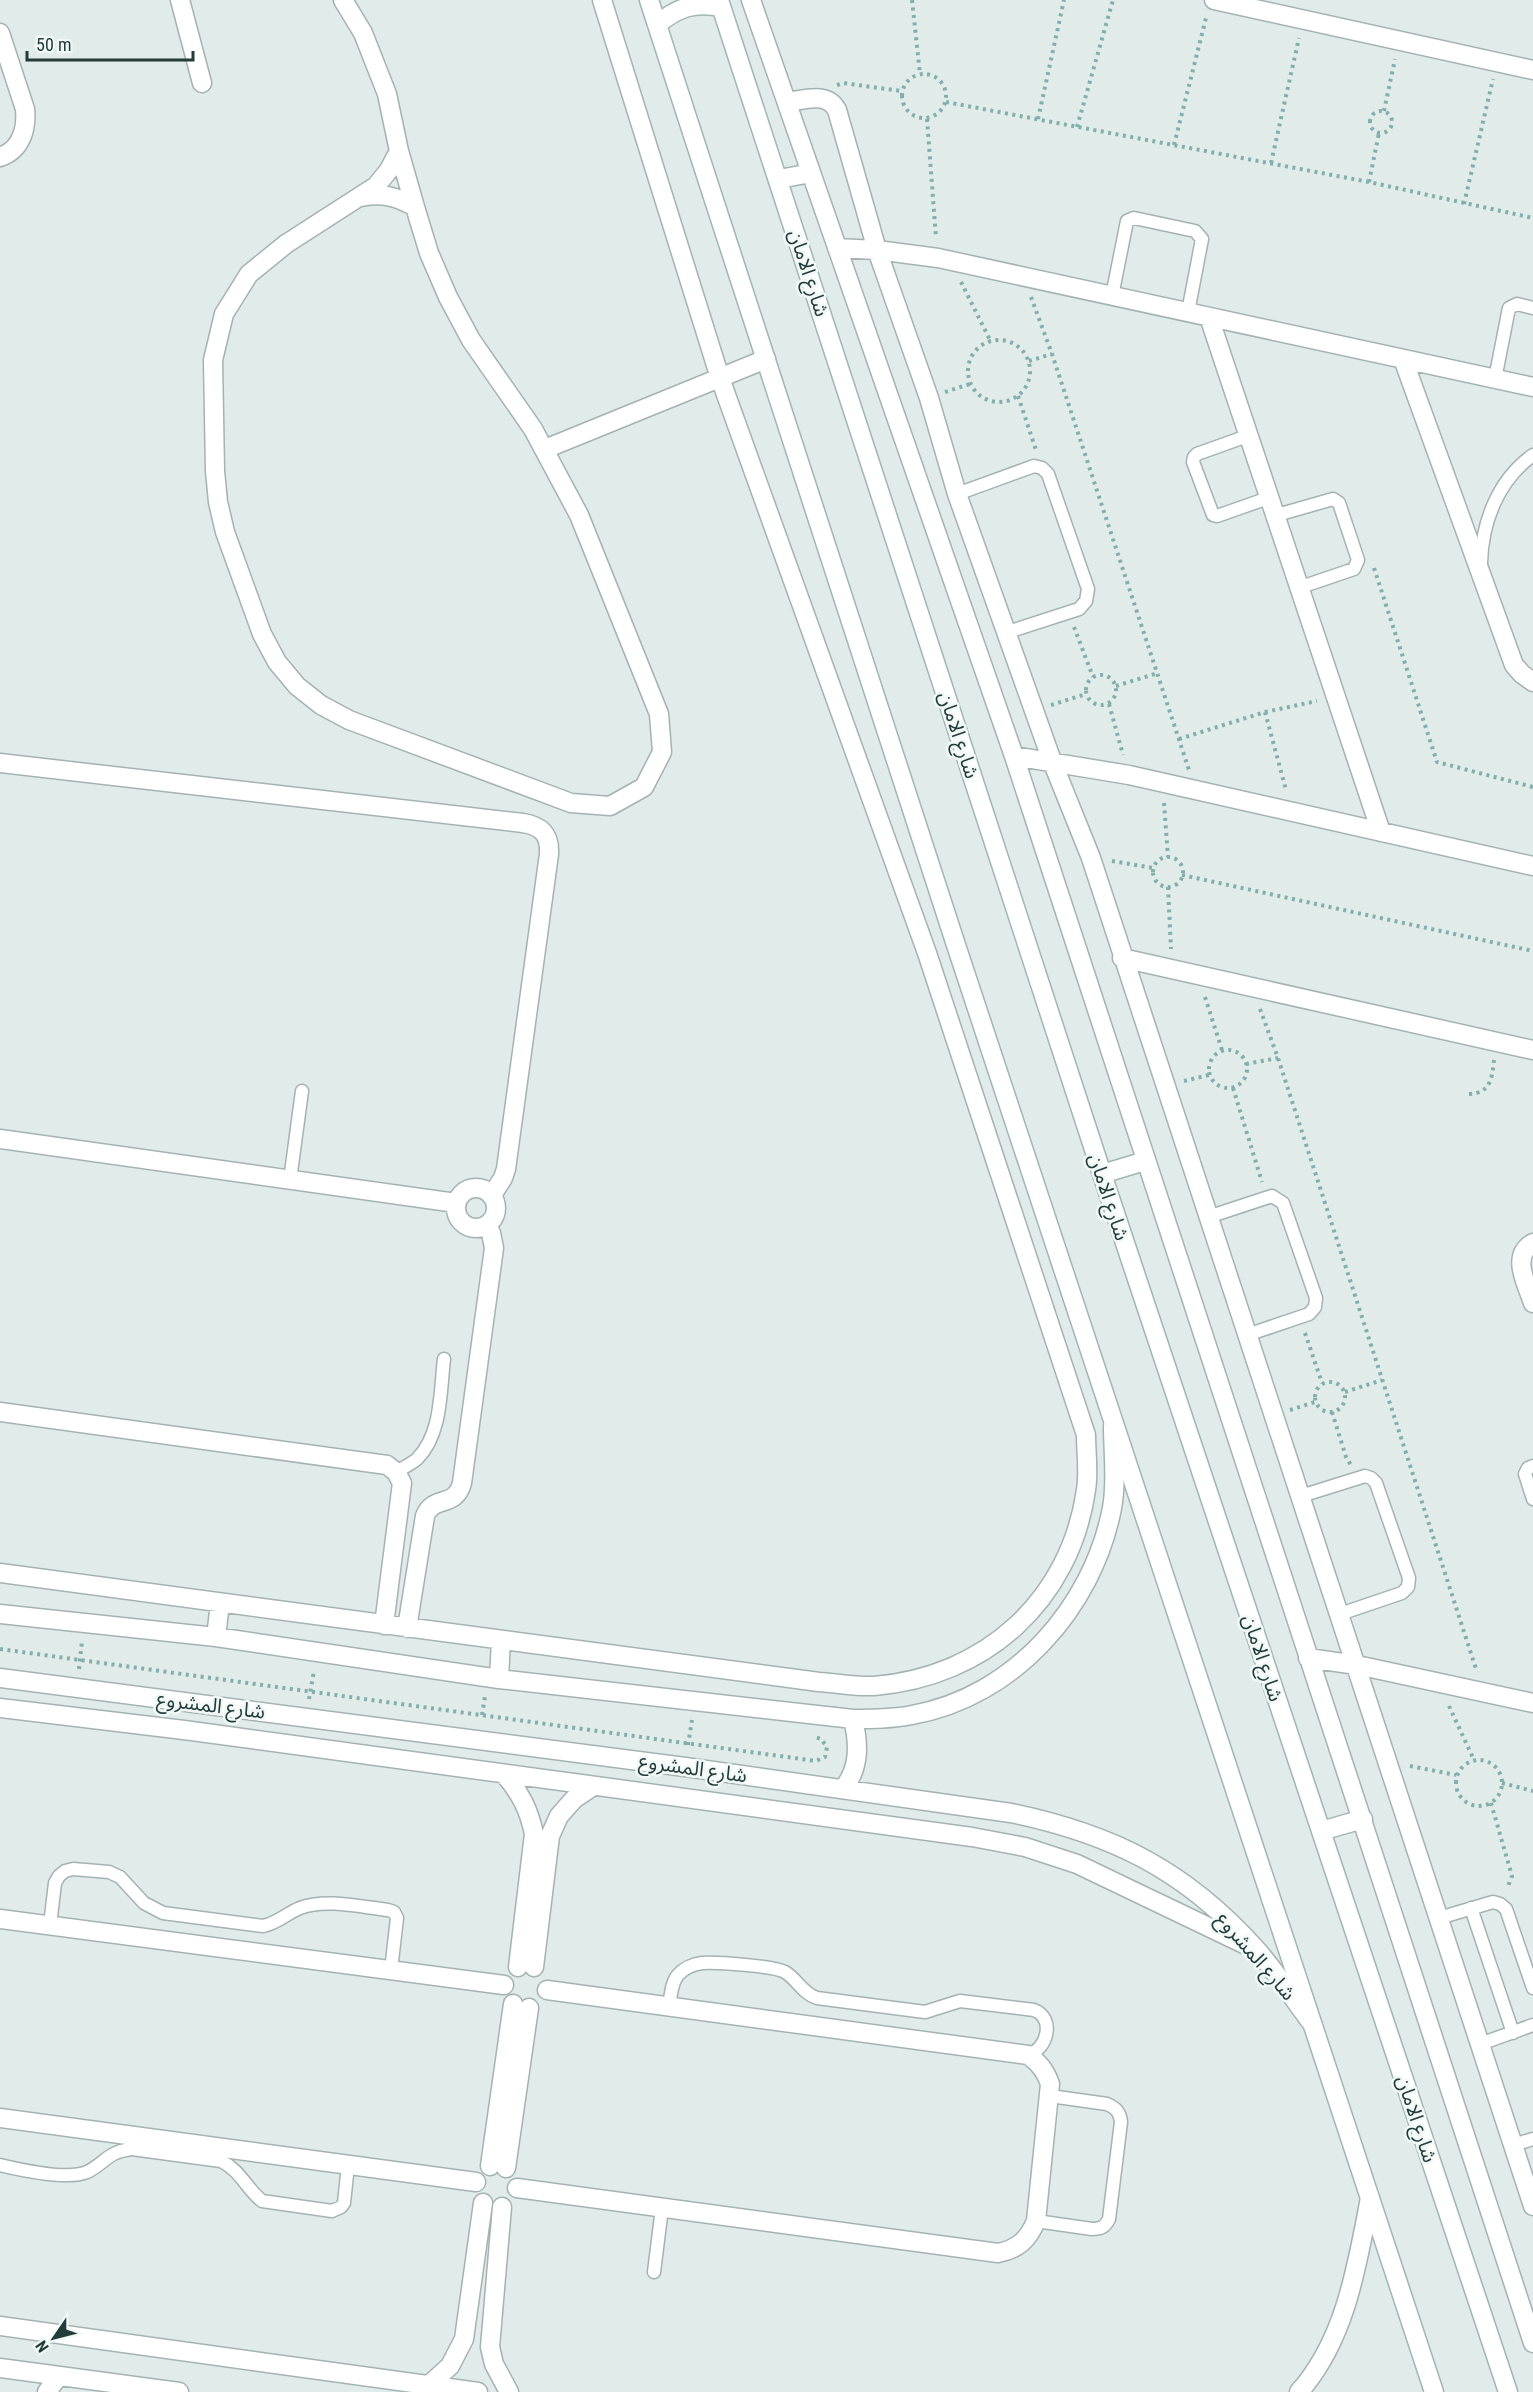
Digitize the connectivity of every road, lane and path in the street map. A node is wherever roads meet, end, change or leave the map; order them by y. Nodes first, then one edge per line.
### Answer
1 (180, 0) edge
2 (344, 0) edge
3 (602, 0) edge
4 (650, 0) edge
5 (752, 0) edge
6 (912, 0) edge
7 (1064, 0) edge
8 (1113, 0) edge
9 (720, 3) edge
10 (1211, 6) edge
11 (1304, 20) junction
12 (658, 24) junction
13 (0, 33) edge
14 (1399, 41) junction
15 (1497, 62) junction
16 (1533, 70) edge
17 (920, 74) junction
18 (202, 83) dead end
19 (902, 91) junction
20 (787, 102) junction
21 (831, 102) junction
22 (946, 102) junction
23 (1384, 111) junction
24 (927, 119) junction
25 (1038, 119) junction
26 (1077, 127) junction
27 (1379, 133) junction
28 (1174, 145) junction
29 (399, 151) junction
30 (0, 157) edge
31 (1271, 163) junction
32 (811, 173) junction
33 (779, 179) junction
34 (1369, 182) junction
35 (359, 198) junction
36 (1464, 204) junction
37 (415, 207) junction
38 (1533, 218) edge
39 (837, 248) junction
40 (877, 250) junction
41 (944, 259) junction
42 (1023, 276) junction
43 (1112, 296) junction
44 (1533, 308) edge
45 (1188, 312) junction
46 (1209, 317) junction
47 (990, 340) junction
48 (1052, 354) junction
49 (766, 359) junction
50 (1403, 359) junction
51 (1029, 361) junction
52 (720, 378) junction
53 (1495, 379) junction
54 (1533, 387) edge
55 (1018, 396) junction
56 (1250, 435) junction
57 (544, 449) junction
58 (1533, 455) edge
59 (1042, 468) junction
60 (957, 494) junction
61 (1271, 497) junction
62 (1277, 515) junction
63 (1358, 560) junction
64 (1480, 573) junction
65 (1300, 587) junction
66 (1068, 612) junction
67 (1008, 632) junction
68 (1158, 673) junction
69 (1093, 677) junction
70 (1533, 682) edge
71 (1116, 686) junction
72 (1086, 694) junction
73 (1337, 697) junction
74 (1108, 704) junction
75 (1036, 710) junction
76 (1265, 712) junction
77 (1179, 739) junction
78 (1014, 756) junction
79 (1052, 761) junction
80 (0, 763) edge
81 (1129, 775) junction
82 (1163, 783) junction
83 (1533, 787) edge
84 (1196, 790) junction
85 (1292, 812) junction
86 (1381, 832) junction
87 (1168, 856) junction
88 (1091, 858) junction
89 (1533, 866) edge
90 (1153, 868) junction
91 (1182, 875) junction
92 (1168, 887) junction
93 (1533, 951) edge
94 (1122, 958) junction
95 (1173, 969) junction
96 (1198, 975) junction
97 (1252, 987) junction
98 (1496, 1042) junction
99 (1222, 1050) junction
100 (1533, 1050) edge
101 (1278, 1058) junction
102 (1246, 1064) junction
103 (1233, 1088) junction
104 (302, 1091) dead end
105 (1469, 1094) dead end
106 (0, 1139) edge
107 (1145, 1161) junction
108 (1102, 1174) junction
109 (290, 1180) junction
110 (492, 1195) junction
111 (1267, 1198) junction
112 (456, 1203) junction
113 (1208, 1217) junction
114 (486, 1226) junction
115 (1533, 1243) edge
116 (1533, 1303) edge
117 (1309, 1314) junction
118 (1247, 1335) junction
119 (444, 1359) dead end
120 (1382, 1380) junction
121 (1322, 1383) junction
122 (1345, 1392) junction
123 (0, 1412) edge
124 (1332, 1412) junction
125 (1113, 1421) junction
126 (1533, 1466) edge
127 (396, 1472) junction
128 (1365, 1476) junction
129 (1301, 1496) junction
130 (1533, 1499) edge
131 (0, 1573) edge
132 (220, 1603) junction
133 (0, 1614) edge
134 (1340, 1614) junction
135 (84, 1625) junction
136 (384, 1625) junction
137 (407, 1628) junction
138 (216, 1637) junction
139 (501, 1640) junction
140 (0, 1649) edge
141 (1308, 1658) junction
142 (80, 1660) junction
143 (315, 1661) junction
144 (1357, 1665) junction
145 (325, 1670) dead end
146 (0, 1678) edge
147 (493, 1678) junction
148 (1439, 1683) junction
149 (77, 1688) junction
150 (311, 1690) junction
151 (1484, 1693) junction
152 (694, 1701) junction
153 (1533, 1704) edge
154 (0, 1708) edge
155 (482, 1714) junction
156 (307, 1718) junction
157 (680, 1718) dead end
158 (853, 1719) junction
159 (692, 1720) junction
160 (703, 1722) dead end
161 (805, 1735) dead end
162 (478, 1740) junction
163 (688, 1743) junction
164 (1474, 1760) junction
165 (1388, 1761) junction
166 (693, 1768) junction
167 (505, 1775) junction
168 (1456, 1775) junction
169 (1502, 1783) junction
170 (592, 1787) junction
171 (843, 1789) junction
172 (1533, 1791) edge
173 (697, 1799) junction
174 (1491, 1803) junction
175 (1362, 1819) junction
176 (1321, 1831) junction
177 (1493, 1902) junction
178 (1471, 1908) junction
179 (1439, 1918) junction
180 (0, 1919) edge
181 (50, 1925) junction
182 (1257, 1950) junction
183 (526, 1967) junction
184 (391, 1970) junction
185 (504, 1985) junction
186 (1533, 1988) edge
187 (547, 1990) junction
188 (521, 2006) junction
189 (669, 2006) junction
190 (1312, 2023) junction
191 (1533, 2025) edge
192 (1513, 2032) junction
193 (1480, 2044) junction
194 (1028, 2055) junction
195 (1050, 2096) junction
196 (0, 2119) edge
197 (1533, 2139) edge
198 (1513, 2145) junction
199 (0, 2165) edge
200 (348, 2165) junction
201 (498, 2167) junction
202 (476, 2182) junction
203 (518, 2188) junction
204 (1370, 2198) junction
205 (483, 2203) junction
206 (1533, 2206) edge
207 (502, 2207) junction
208 (662, 2208) junction
209 (1036, 2221) junction
210 (654, 2272) dead end
211 (0, 2326) edge
212 (1533, 2343) edge
213 (0, 2368) edge
214 (58, 2377) junction
215 (369, 2384) edge
216 (428, 2386) junction
217 (47, 2392) edge
218 (178, 2392) edge
219 (478, 2392) edge
220 (509, 2392) edge
221 (1299, 2392) edge
222 (1434, 2392) edge
223 (1508, 2392) edge

1 - 18 street
2 - 29 street
3 - 52 street
4 - 12 street
5 - 20 street
6 - 17 path
7 - 25 path
8 - 26 path
9 - 12 street
9 - 33 street, شارع الامان
10 - 11 street
10 - 28 path
11 - 14 street
11 - 31 path
12 - 49 street
13 - 30 street
14 - 15 street
14 - 23 path
15 - 16 street
15 - 36 path
17 - 19 path
17 - 22 path
19 - 21 path
19 - 24 path
20 - 21 street
20 - 32 street
21 - 40 street
22 - 24 path
22 - 25 path
23 - 27 path
23 - 27 path
24 - 41 path
25 - 26 path
26 - 28 path
27 - 34 path
28 - 31 path
29 - 35 street
29 - 37 street
31 - 34 path
32 - 33 street
32 - 39 street
33 - 108 street, شارع الامان
34 - 36 path
35 - 37 street
35 - 57 street
36 - 38 path
37 - 57 street
39 - 40 street
39 - 78 street
40 - 41 street
40 - 60 street
41 - 42 street
41 - 47 path
42 - 43 street
42 - 48 path
43 - 45 street
43 - 45 lane
44 - 53 lane
45 - 46 street
46 - 50 street
46 - 56 street
47 - 51 path
47 - 55 path
48 - 51 path
48 - 68 path
49 - 52 street
49 - 125 street
50 - 53 street
50 - 64 street
51 - 55 path
52 - 57 street
52 - 139 street
53 - 54 street
55 - 59 path
56 - 61 street
56 - 61 lane
58 - 64 lane
59 - 60 lane
59 - 66 lane
60 - 67 street
61 - 62 street
62 - 63 lane
62 - 65 street
63 - 65 lane
63 - 83 path
64 - 70 street
65 - 73 street
66 - 67 lane
66 - 69 path
67 - 75 street
68 - 71 path
68 - 77 path
69 - 71 path
69 - 72 path
71 - 74 path
72 - 74 path
72 - 75 path
73 - 76 path
73 - 86 street
74 - 81 path
75 - 79 street
76 - 77 path
76 - 85 path
77 - 84 path
78 - 79 street
78 - 107 street
79 - 81 street
79 - 88 street
80 - 110 street
81 - 82 street
82 - 84 street
82 - 87 path
84 - 85 street
85 - 86 street
86 - 89 street
87 - 90 path
87 - 91 path
88 - 90 path
88 - 94 street
90 - 92 path
91 - 92 path
91 - 93 path
92 - 95 path
94 - 95 street
94 - 113 street
95 - 96 street
96 - 97 street
96 - 99 path
97 - 98 street
97 - 101 path
98 - 100 street
98 - 105 path
99 - 102 path
99 - 103 path
101 - 102 path
101 - 120 path
102 - 103 path
103 - 111 path
104 - 109 lane
106 - 109 street
107 - 108 street
107 - 141 street
108 - 176 street, شارع الامان
109 - 112 street
110 - 112 street
110 - 114 street
111 - 113 lane
111 - 117 lane
112 - 114 street
113 - 118 street
114 - 137 street
115 - 116 street
117 - 118 lane
117 - 121 path
118 - 129 street
119 - 127 lane
120 - 122 path
120 - 151 path
121 - 122 path
121 - 124 path
122 - 124 path
123 - 127 street
124 - 128 path
125 - 158 street
125 - 190 street
126 - 130 lane
127 - 136 street
128 - 129 lane
128 - 134 lane
129 - 134 street
131 - 132 street
132 - 136 street
132 - 138 street
133 - 135 street
134 - 144 street
135 - 138 street
135 - 142 path
136 - 137 street
137 - 139 street
138 - 143 street
139 - 147 street
140 - 142 path
141 - 144 street
141 - 175 street
142 - 149 path
142 - 150 path
143 - 145 path
143 - 147 street
143 - 150 path
144 - 148 street
144 - 165 street
146 - 149 street, شارع المشروع
147 - 152 street
147 - 155 path
148 - 151 street
148 - 164 path
149 - 156 street, شارع المشروع
150 - 155 path
150 - 156 path
151 - 153 street
152 - 158 street
152 - 159 path
154 - 167 street
155 - 162 path
155 - 163 path
156 - 162 street, شارع المشروع
157 - 159 path
158 - 171 street
159 - 160 path
159 - 163 path
161 - 163 path
162 - 166 street, شارع المشروع
163 - 166 path
164 - 168 path
164 - 169 path
165 - 168 path
165 - 179 street
166 - 171 street, شارع المشروع
166 - 173 street
167 - 170 street
167 - 183 street
168 - 174 path
169 - 172 path
169 - 174 path
170 - 173 street
170 - 183 street
171 - 182 street, شارع المشروع
173 - 182 street
174 - 177 path
175 - 176 street
175 - 212 street
176 - 223 street, شارع الامان
177 - 178 lane
177 - 186 lane
178 - 179 lane
178 - 192 lane
179 - 193 street
180 - 181 street
181 - 184 street
181 - 184 lane
182 - 190 street, شارع المشروع
183 - 185 street
183 - 187 street
184 - 185 street
185 - 188 street
187 - 188 street
187 - 189 street
188 - 201 street
189 - 194 street
189 - 194 lane
190 - 204 street
191 - 192 lane
192 - 193 lane
193 - 198 street
194 - 195 street
195 - 209 street
195 - 209 lane
196 - 200 street
197 - 198 lane
198 - 206 street
199 - 200 lane
200 - 202 street
201 - 202 street
201 - 203 street
202 - 205 street
203 - 207 street
203 - 208 street
204 - 221 street
204 - 222 street
205 - 207 street
205 - 216 street
207 - 220 street
208 - 209 street
208 - 210 lane
211 - 215 street
213 - 214 street
214 - 217 street
214 - 218 street
215 - 216 street
216 - 219 street

